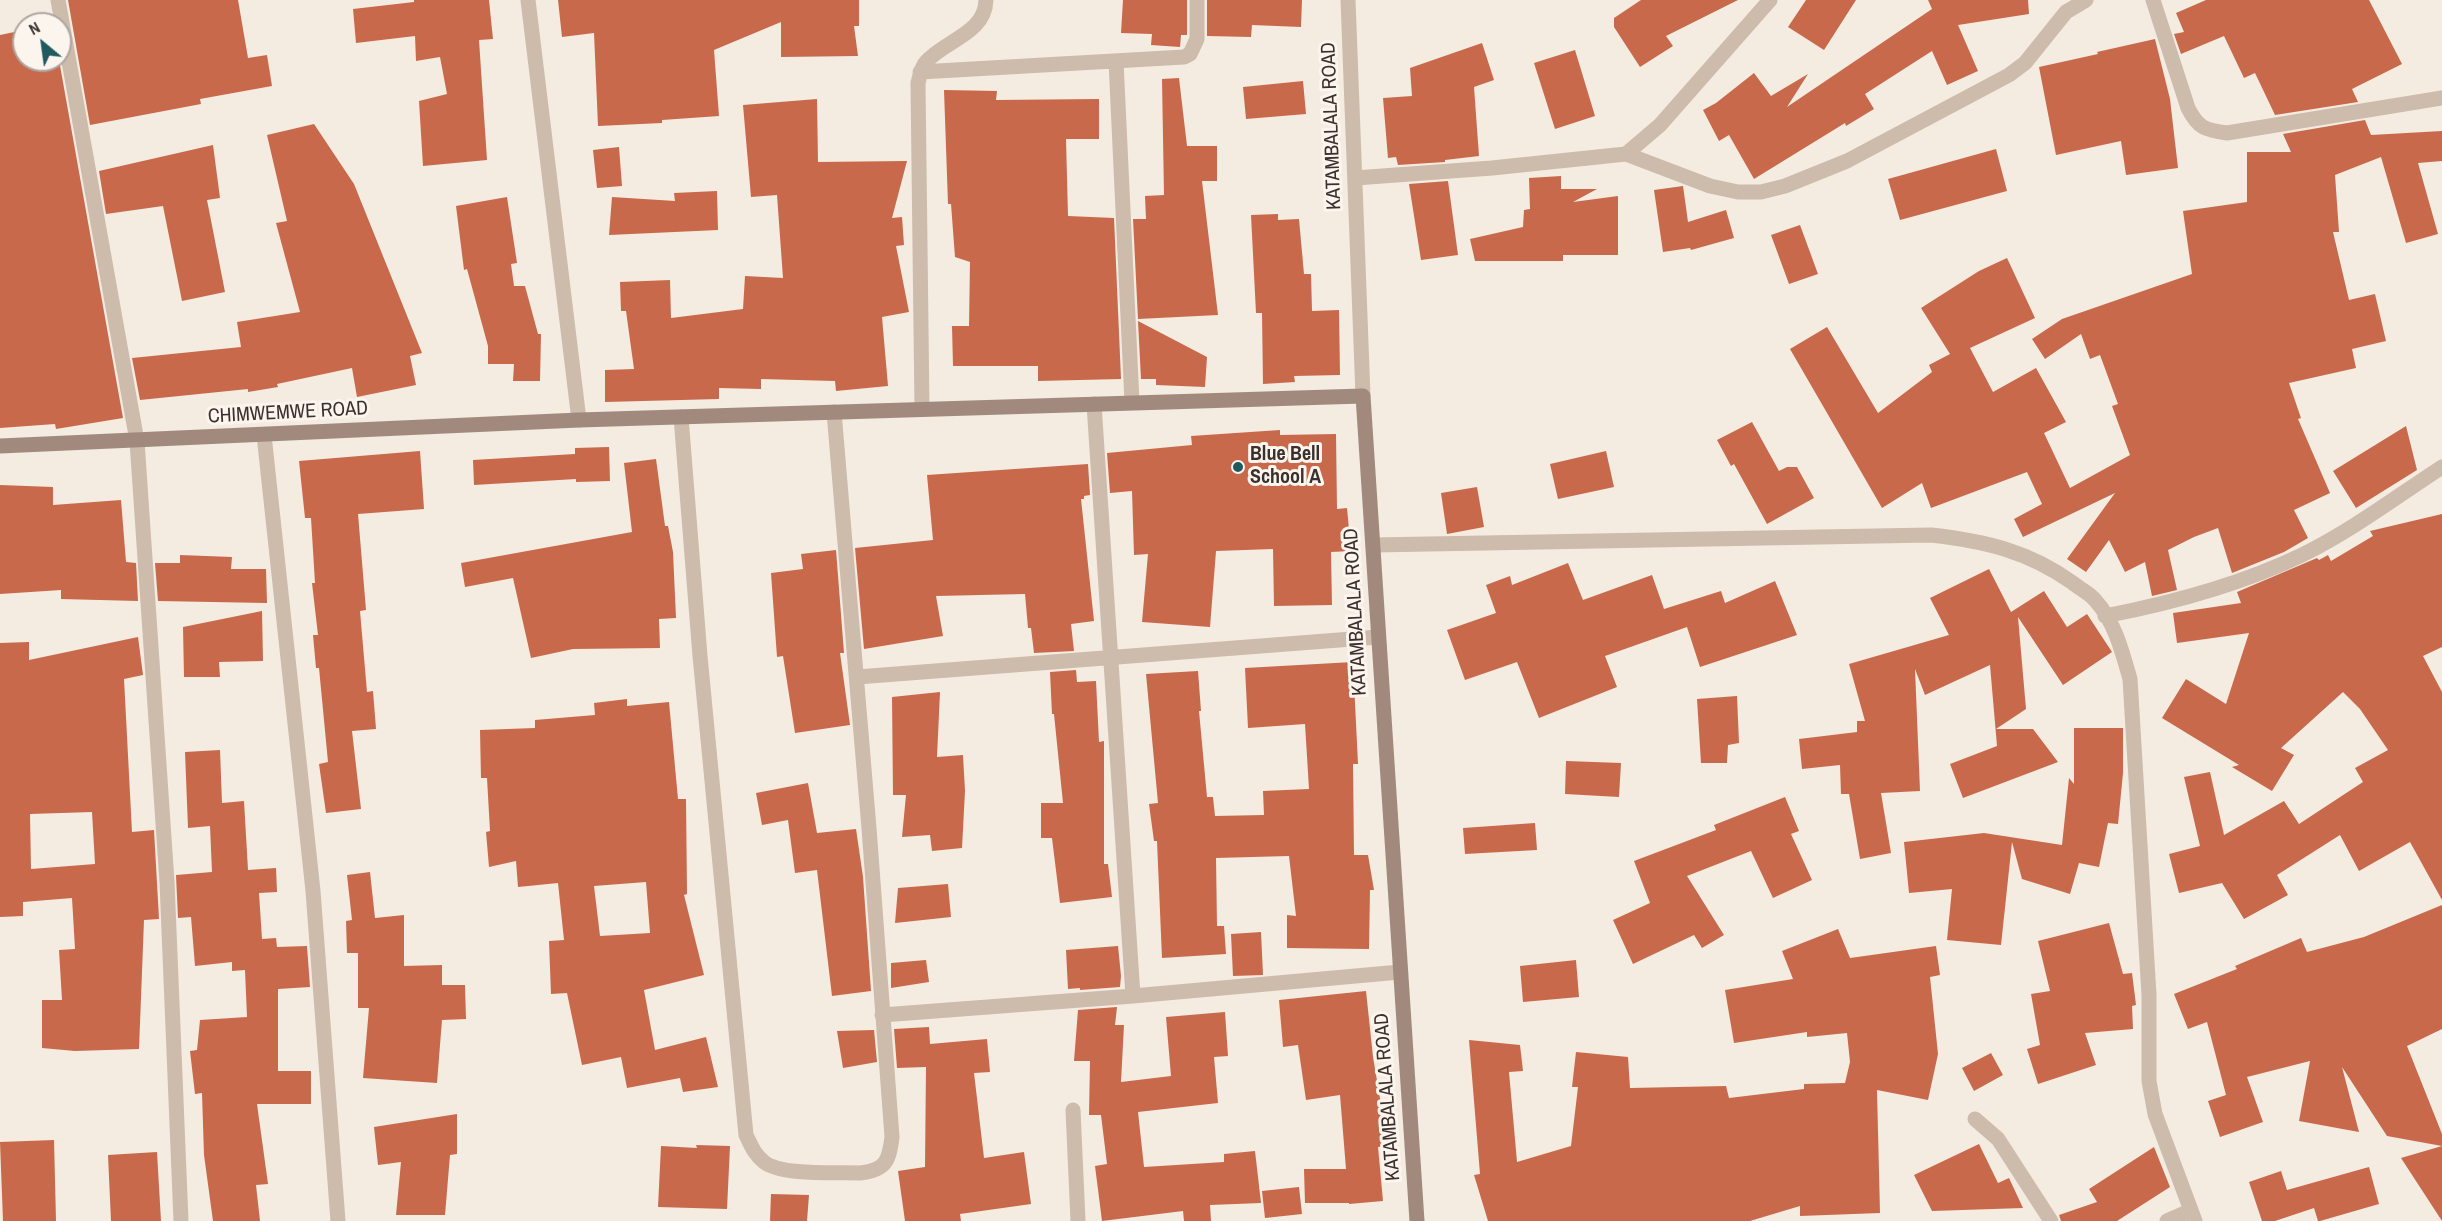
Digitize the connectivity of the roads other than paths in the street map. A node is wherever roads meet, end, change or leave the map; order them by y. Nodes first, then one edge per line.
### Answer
1 (58, 0) edge
2 (528, 0) edge
3 (986, 0) edge
4 (1197, 0) edge
5 (1348, 0) edge
6 (1770, 0) edge
7 (2086, 0) edge
8 (2153, 0) edge
9 (1116, 62) junction
10 (920, 72) junction
11 (2442, 98) edge
12 (1626, 154) junction
13 (1355, 178) junction
14 (1363, 396) junction
15 (1132, 402) junction
16 (1094, 404) junction
17 (922, 409) junction
18 (834, 412) junction
19 (681, 417) junction
20 (579, 420) junction
21 (264, 435) junction
22 (137, 441) junction
23 (0, 446) edge
24 (2442, 467) edge
25 (1373, 545) junction
26 (2105, 616) junction
27 (1378, 637) junction
28 (1111, 657) junction
29 (856, 677) junction
30 (1400, 972) junction
31 (1133, 996) junction
32 (882, 1015) junction
33 (1073, 1110) dead end
34 (1975, 1119) dead end
35 (2193, 1216) edge
36 (181, 1221) edge
37 (338, 1221) edge
38 (1078, 1221) edge
39 (1417, 1221) edge
40 (2051, 1221) edge
41 (2167, 1221) edge

1 - 22 street
2 - 20 street
3 - 10 street
4 - 9 street
5 - 13 street, KATAMBALALA ROAD
6 - 12 street
7 - 12 street
8 - 11 street
9 - 10 street
9 - 15 street
10 - 17 street
12 - 13 street
13 - 14 street, KATAMBALALA ROAD
14 - 15 main road, CHIMWEMWE ROAD
14 - 25 main road, KATAMBALALA ROAD
15 - 16 main road, CHIMWEMWE ROAD
16 - 17 main road, CHIMWEMWE ROAD
16 - 28 street
17 - 18 main road, CHIMWEMWE ROAD
18 - 19 main road, CHIMWEMWE ROAD
18 - 29 street
19 - 20 main road, CHIMWEMWE ROAD
19 - 32 street
20 - 21 main road, CHIMWEMWE ROAD
21 - 22 main road, CHIMWEMWE ROAD
21 - 37 street
22 - 23 main road, CHIMWEMWE ROAD
22 - 36 street
24 - 26 street
25 - 26 street
25 - 27 main road, KATAMBALALA ROAD
26 - 35 street
27 - 28 street
27 - 30 main road, KATAMBALALA ROAD
28 - 29 street
28 - 31 street
29 - 32 street
30 - 31 street
30 - 39 main road, KATAMBALALA ROAD
31 - 32 street
33 - 38 street
34 - 40 street
35 - 41 street

